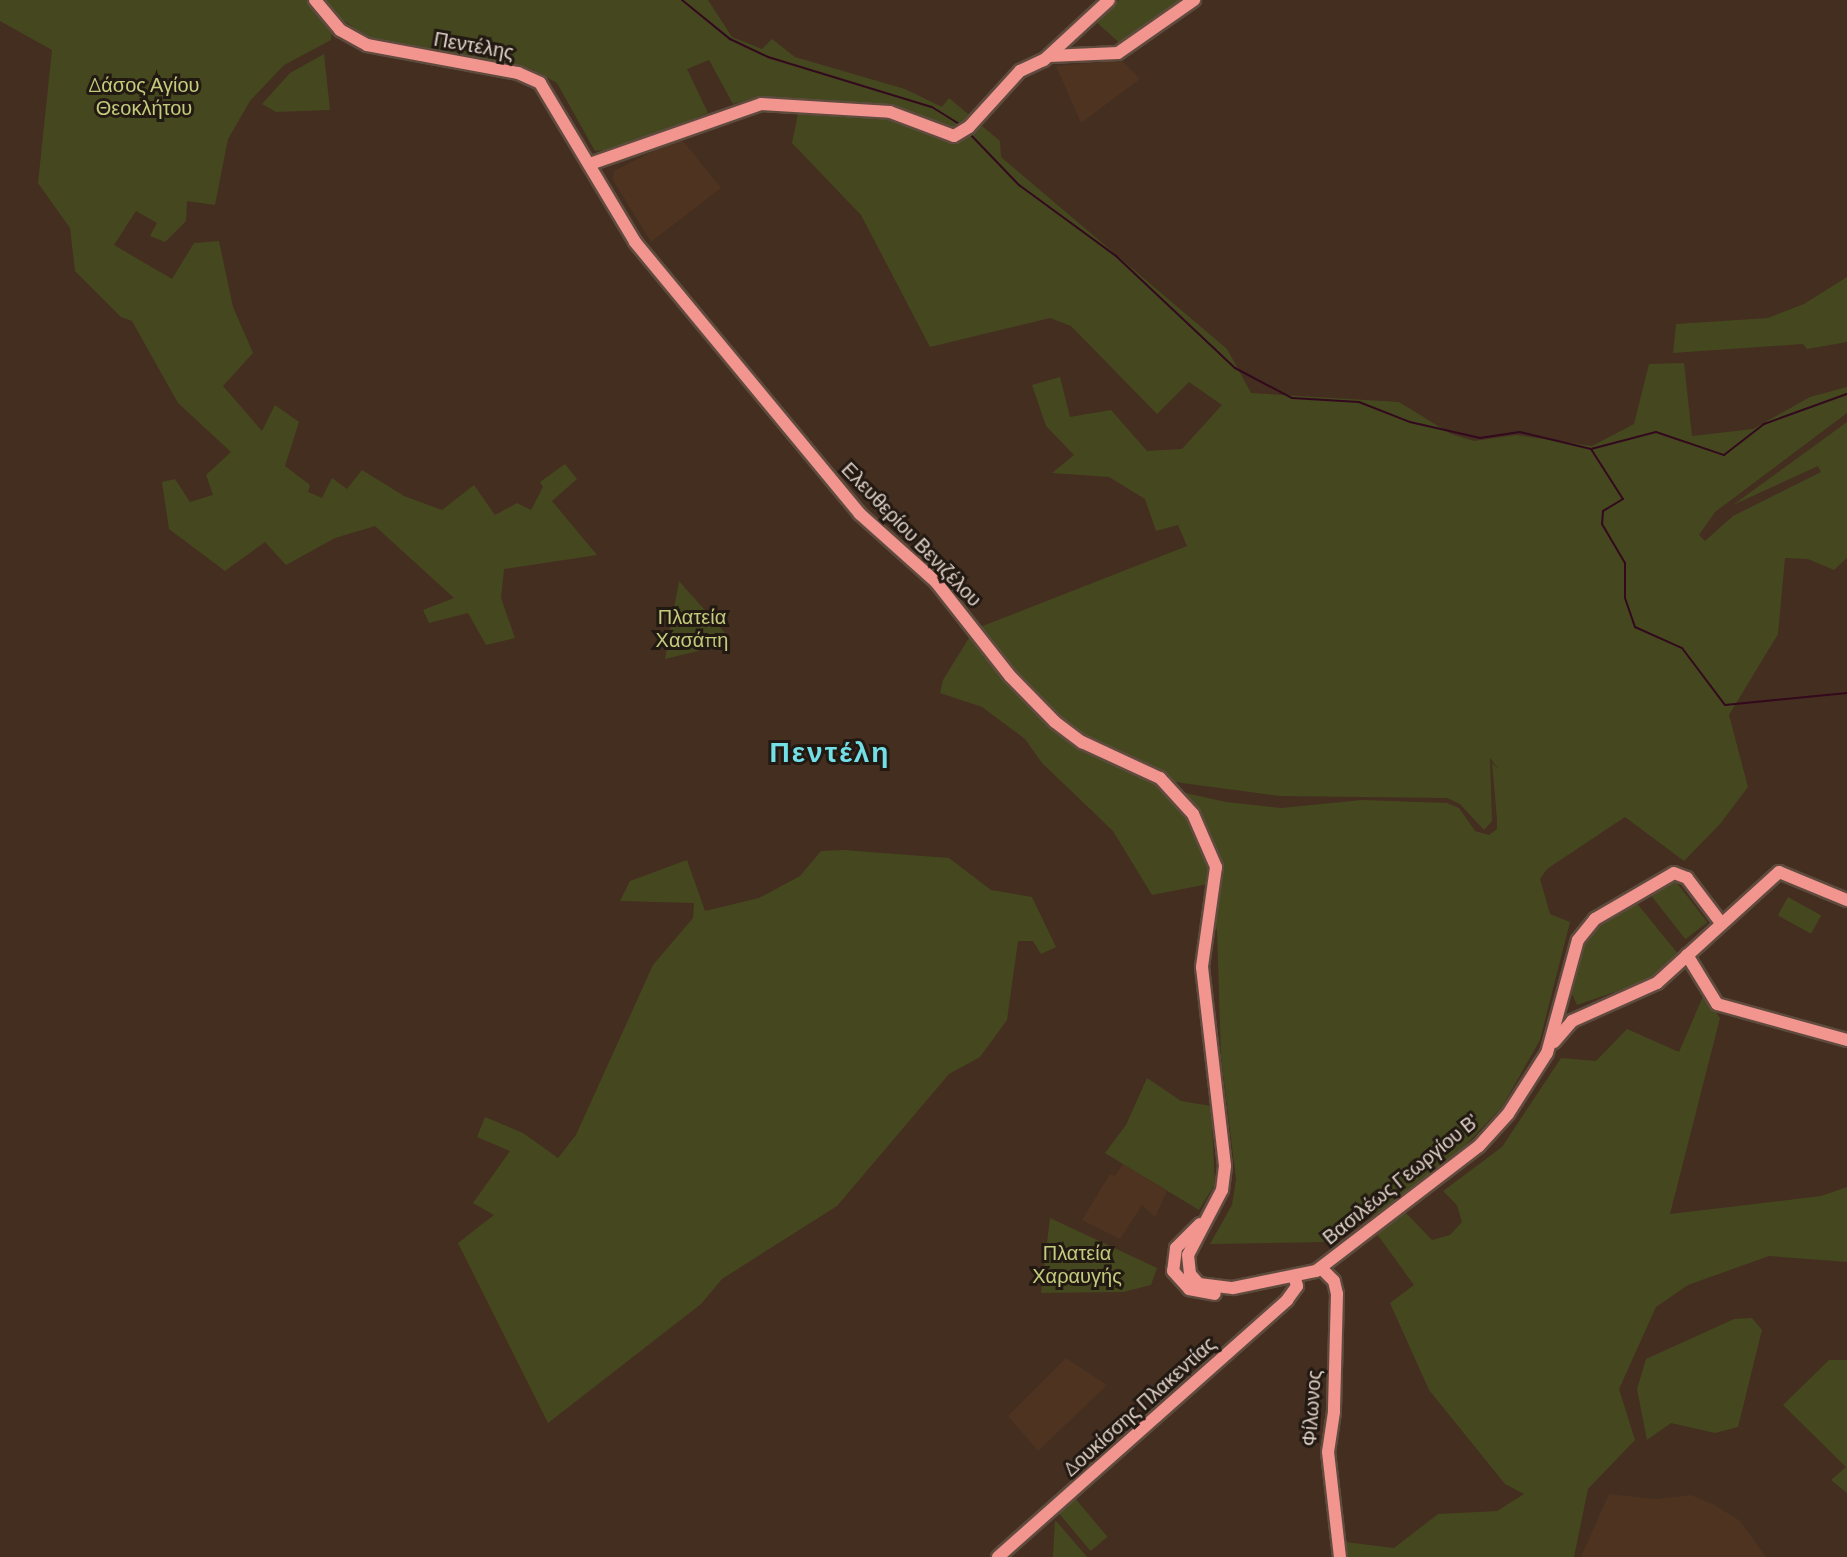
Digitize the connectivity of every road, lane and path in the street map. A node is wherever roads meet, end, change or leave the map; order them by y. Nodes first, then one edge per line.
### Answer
1 (315, 0) edge
2 (1109, 0) edge
3 (1194, 0) edge
4 (1049, 56) junction
5 (592, 168) junction
6 (1847, 900) edge
7 (1721, 923) junction
8 (1687, 955) junction
9 (1565, 997) junction
10 (1594, 1010) junction
11 (1847, 1040) edge
12 (1547, 1053) junction
13 (1321, 1268) junction
14 (1295, 1279) junction
15 (1233, 1288) joint
16 (998, 1557) edge
17 (1340, 1557) edge

1 - 5 main road, Πεντέλης
2 - 4 main road
3 - 4 main road
4 - 5 main road
5 - 15 main road, Ελευθερίου Βενιζέλου
6 - 7 main road
7 - 8 main road
7 - 9 main road, Βασιλέως Γεωργίου Β'
8 - 10 main road
8 - 11 main road
9 - 10 main road
9 - 12 main road, Βασιλέως Γεωργίου Β'
10 - 12 main road
12 - 13 main road, Βασιλέως Γεωργίου Β'
13 - 14 main road, Βασιλέως Γεωργίου Β'
13 - 17 main road, Φίλωνος
14 - 15 main road, Βασιλέως Γεωργίου Β'
14 - 16 main road, Δουκίσσης Πλακεντίας

